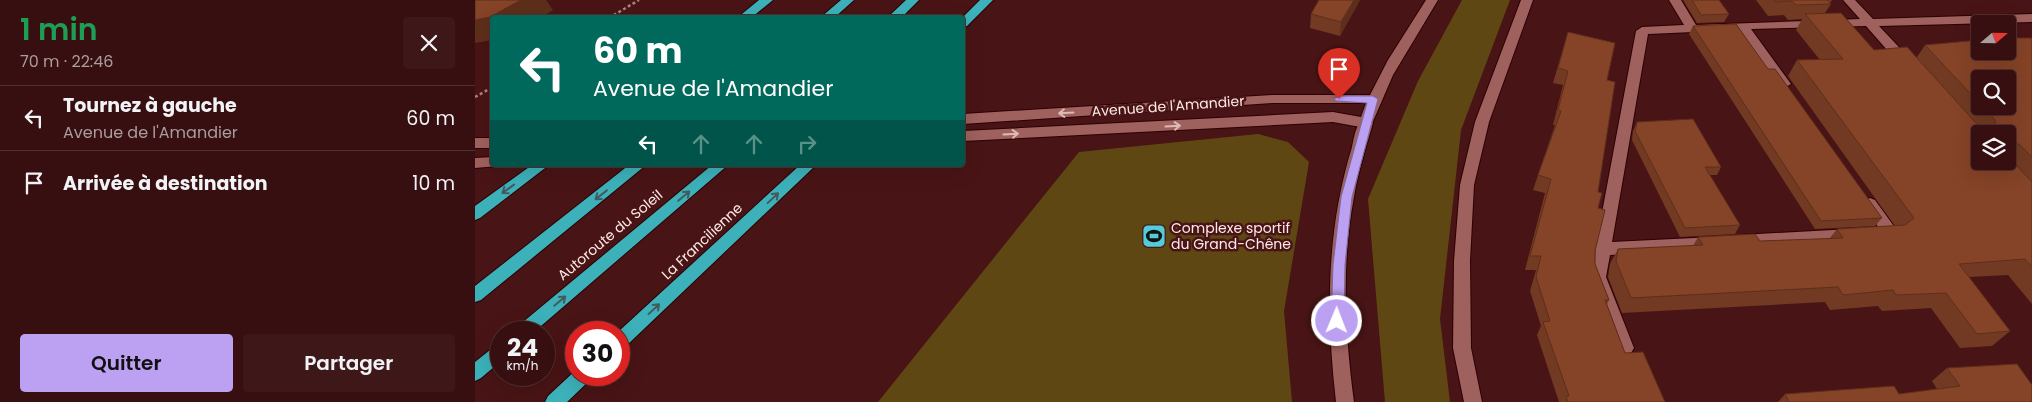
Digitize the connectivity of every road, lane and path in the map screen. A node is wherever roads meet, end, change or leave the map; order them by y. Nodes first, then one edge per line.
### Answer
1 (639, 0) edge
2 (767, 0) edge
3 (848, 0) edge
4 (913, 0) edge
5 (987, 0) edge
6 (1432, 0) edge
7 (1527, 0) edge
8 (1675, 0) edge
9 (1849, 0) edge
10 (614, 15) edge
11 (747, 15) edge
12 (830, 15) edge
13 (896, 15) edge
14 (2032, 18) edge
15 (965, 21) edge
16 (1869, 23) junction
17 (1742, 26) junction
18 (1693, 29) junction
19 (1915, 73) edge
20 (490, 89) edge
21 (475, 97) edge
22 (1794, 98) edge
23 (1373, 99) junction
24 (965, 119) edge
25 (1366, 123) junction
26 (965, 136) edge
27 (475, 143) edge
28 (490, 143) edge
29 (539, 167) edge
30 (636, 167) edge
31 (719, 167) edge
32 (807, 167) edge
33 (1862, 193) edge
34 (475, 214) edge
35 (1603, 249) junction
36 (475, 296) edge
37 (536, 321) edge
38 (630, 332) edge
39 (1625, 348) edge
40 (490, 360) edge
41 (475, 373) edge
42 (571, 386) edge
43 (554, 402) edge
44 (1345, 402) edge
45 (1473, 402) edge

1 - 10 path
2 - 11 highway
3 - 12 highway
4 - 13 highway
5 - 15 highway
6 - 23 street
7 - 45 street
8 - 18 street
9 - 16 street
14 - 16 street
16 - 17 street
16 - 19 street
17 - 18 street
17 - 22 street
18 - 35 street
20 - 21 path
23 -> 24 street, Avenue de l'Amandier
23 - 25 street
26 -> 25 street, Avenue de l'Amandier
25 - 44 street
27 - 28 street
29 -> 34 highway
30 -> 36 highway
37 -> 31 highway, Autoroute du Soleil
38 -> 32 highway, La Francilienne
33 - 35 street
35 - 39 street
40 - 41 highway
42 - 43 highway

